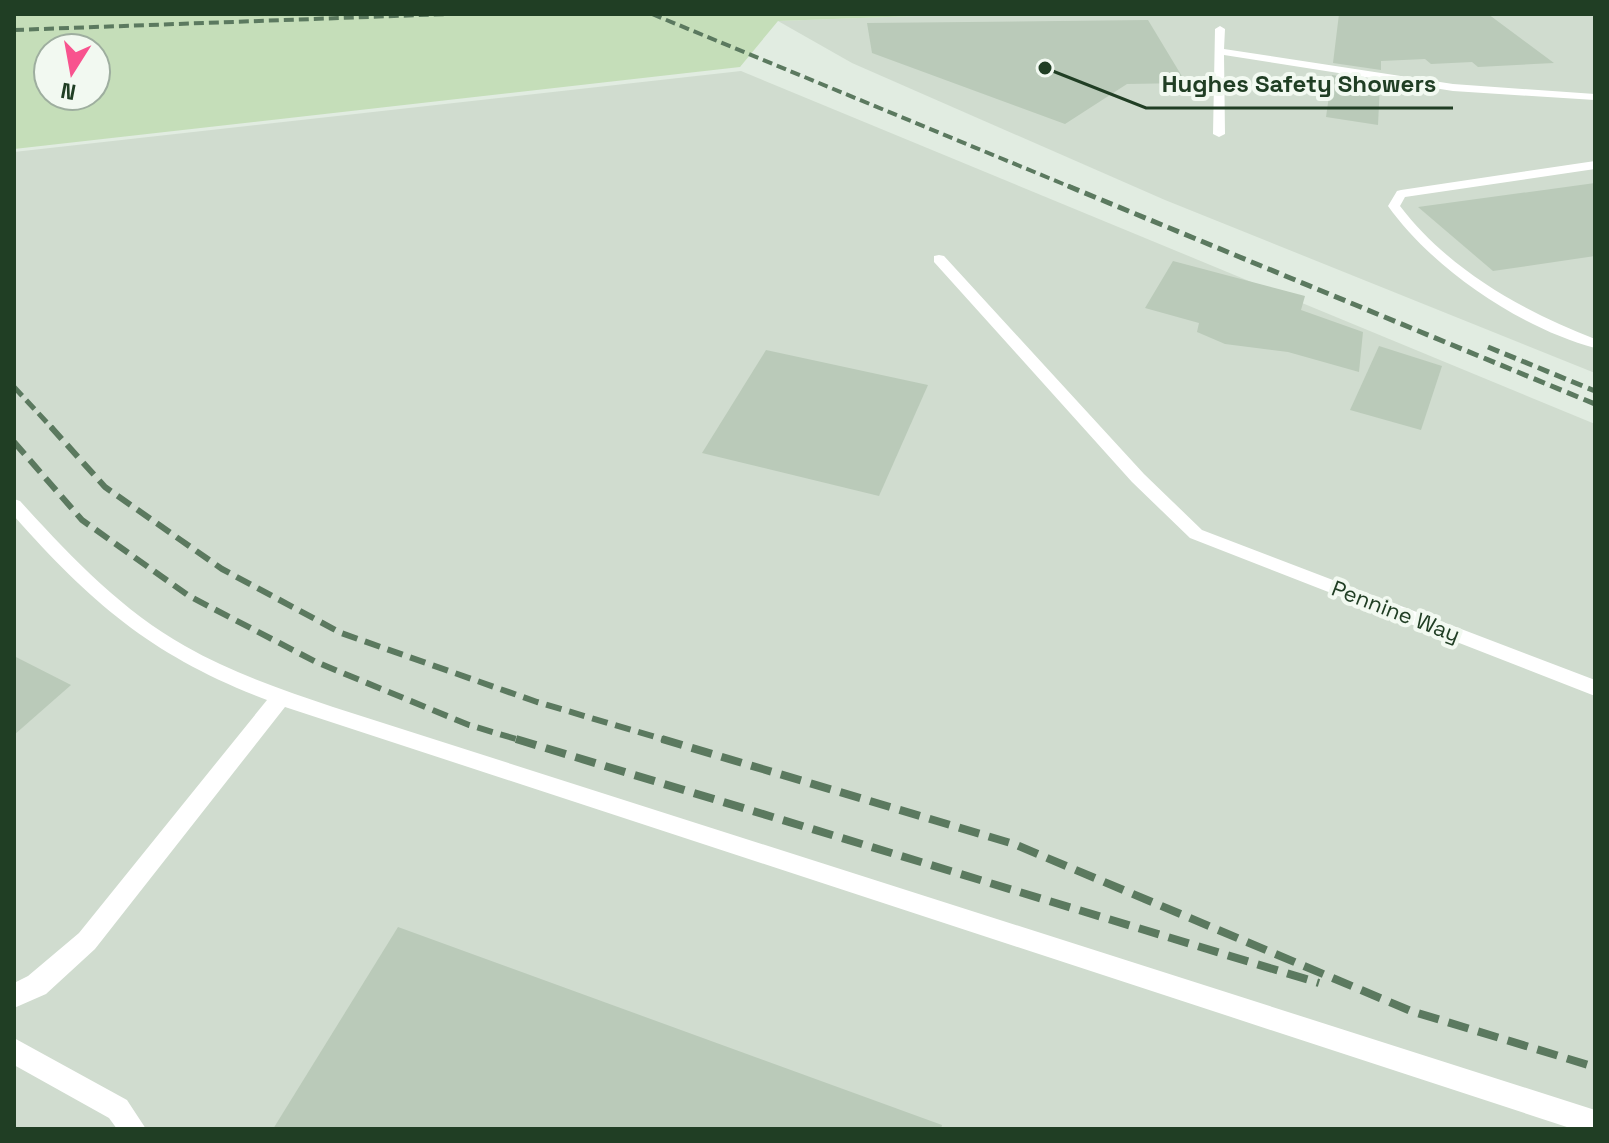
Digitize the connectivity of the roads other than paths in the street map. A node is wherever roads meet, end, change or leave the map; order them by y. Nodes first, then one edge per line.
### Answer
1 (1220, 29) dead end
2 (1219, 51) junction
3 (1595, 97) edge
4 (1219, 134) dead end
5 (1595, 165) edge
6 (939, 259) dead end
7 (1595, 344) edge
8 (14, 505) edge
9 (1595, 688) edge
10 (281, 697) junction
11 (14, 996) edge
12 (14, 1051) edge
13 (1595, 1123) edge
14 (133, 1129) edge

1 - 2 lane
2 - 3 lane
2 - 4 lane
5 - 7 lane
6 - 9 lane, Pennine Way
8 - 10 lane
10 - 11 lane
10 - 13 lane
12 - 14 lane

